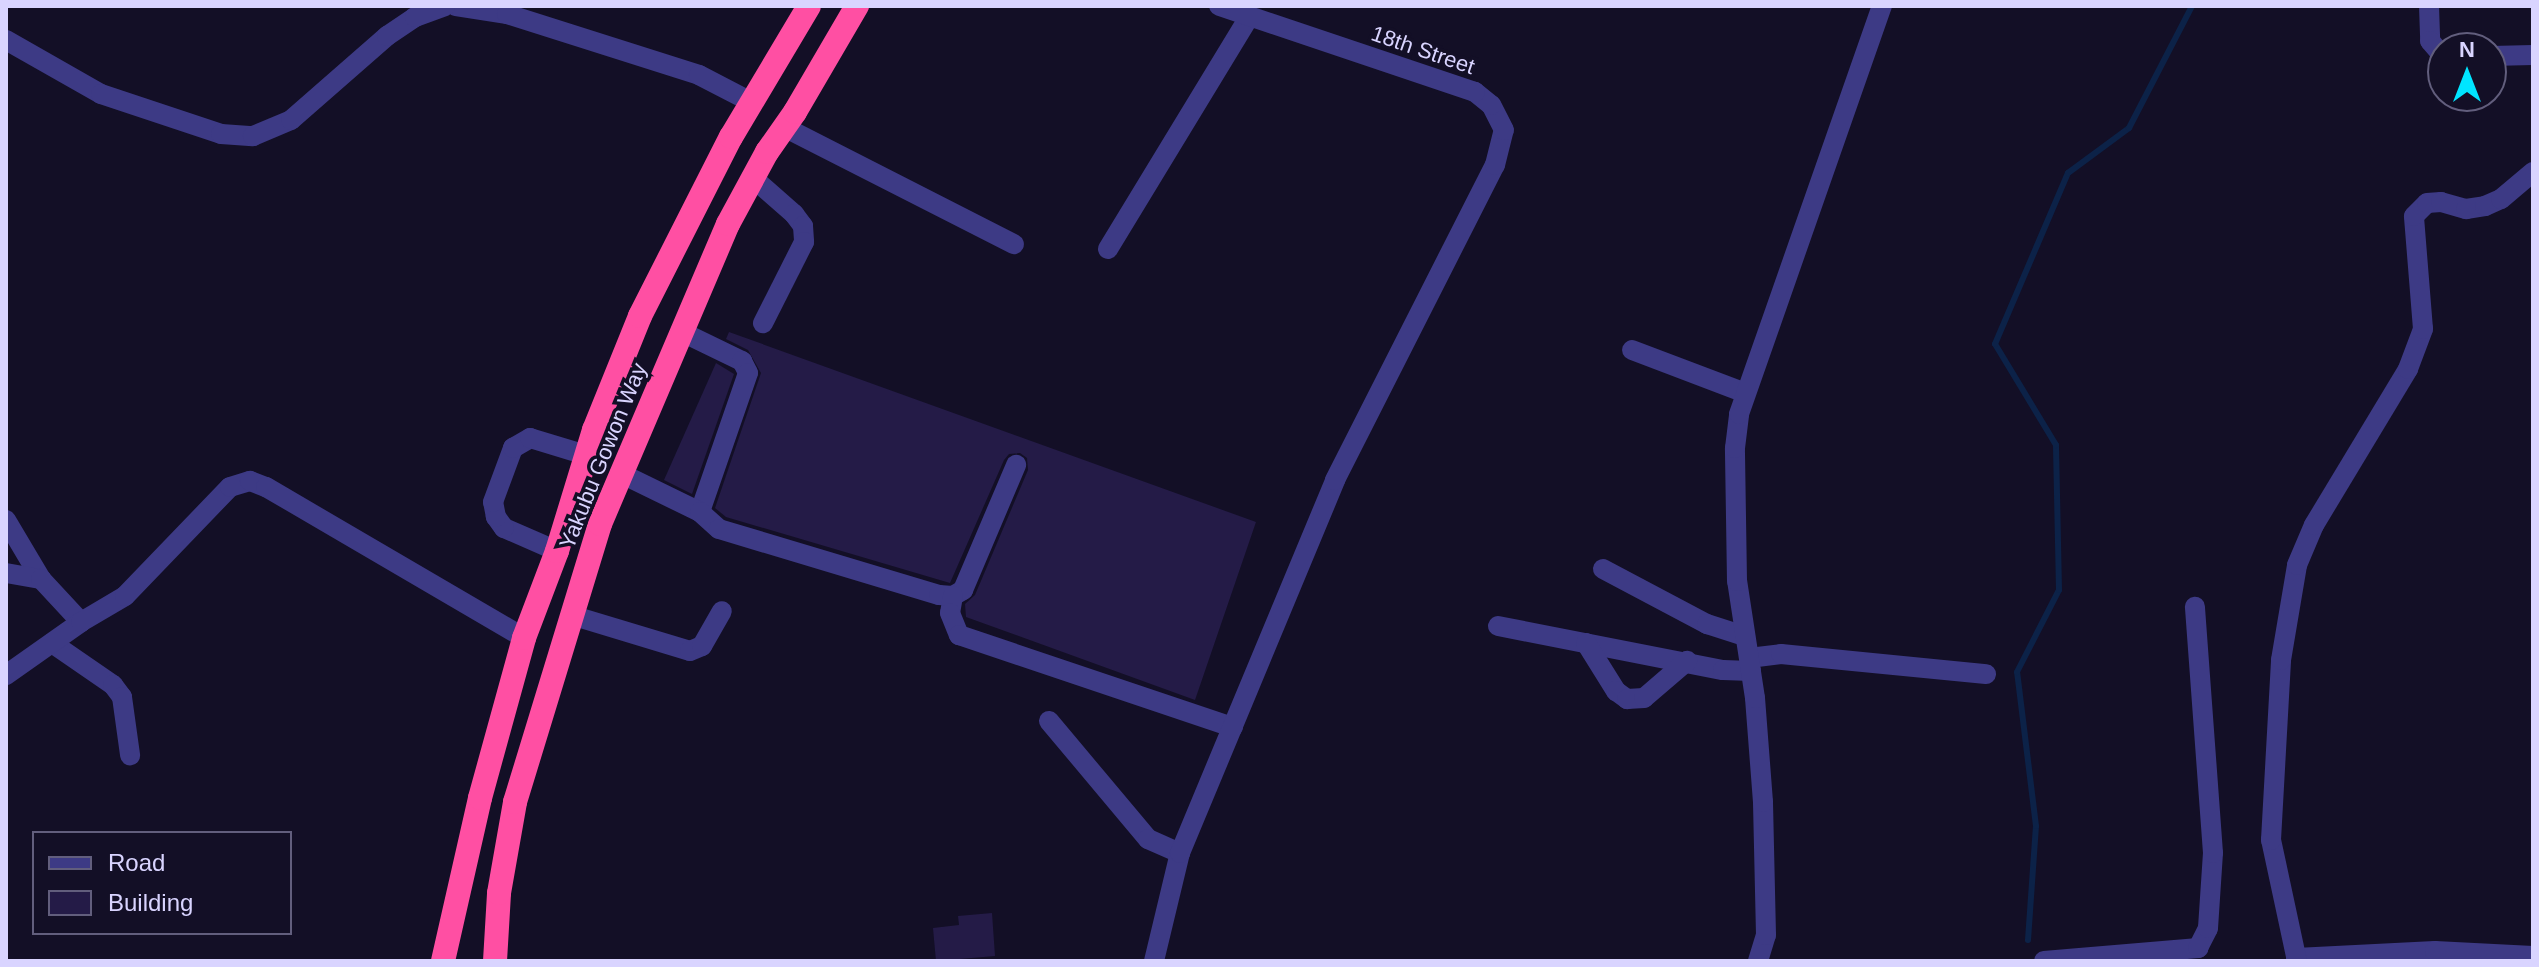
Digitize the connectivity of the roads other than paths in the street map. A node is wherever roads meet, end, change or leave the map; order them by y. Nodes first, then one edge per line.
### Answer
1 (445, 6) edge
2 (456, 6) edge
3 (809, 6) edge
4 (857, 6) edge
5 (1219, 6) edge
6 (1882, 6) edge
7 (2429, 6) edge
8 (1249, 17) junction
9 (2430, 32) edge
10 (6, 40) edge
11 (2533, 55) edge
12 (2507, 56) edge
13 (751, 102) junction
14 (784, 127) junction
15 (2533, 172) edge
16 (753, 178) junction
17 (1014, 244) dead end
18 (1108, 249) dead end
19 (763, 323) dead end
20 (682, 332) junction
21 (1632, 350) dead end
22 (1745, 393) junction
23 (586, 455) junction
24 (1016, 465) dead end
25 (620, 473) junction
26 (700, 512) junction
27 (6, 520) edge
28 (557, 551) junction
29 (1603, 569) dead end
30 (6, 573) edge
31 (41, 579) junction
32 (953, 596) junction
33 (2195, 607) dead end
34 (722, 611) dead end
35 (571, 615) junction
36 (81, 622) junction
37 (1498, 626) dead end
38 (1745, 636) junction
39 (524, 638) junction
40 (52, 643) junction
41 (1586, 643) junction
42 (1687, 661) junction
43 (1750, 664) junction
44 (1986, 674) dead end
45 (6, 675) edge
46 (1049, 721) dead end
47 (1233, 727) junction
48 (130, 755) dead end
49 (1180, 853) junction
50 (2533, 956) edge
51 (2296, 959) edge
52 (443, 961) edge
53 (495, 961) edge
54 (1154, 961) edge
55 (1758, 961) edge
56 (2044, 961) edge

1 - 10 street
2 - 13 street
3 - 13 highway, Yakubu Gowon Way
4 - 14 highway, Yakubu Gowon Way
5 - 8 street, 18th Street
6 - 22 street
7 - 9 street
8 - 18 street
8 - 47 street, 18th Street
11 - 12 street
13 - 23 highway, Yakubu Gowon Way
14 - 16 highway, Yakubu Gowon Way
14 - 17 street
15 - 51 street
16 - 19 street
16 - 20 highway, Yakubu Gowon Way
20 - 25 highway, Yakubu Gowon Way
20 - 26 street
21 - 22 street
22 - 38 street
23 - 28 highway, Yakubu Gowon Way
23 - 28 street
24 - 32 street
25 - 26 street
25 - 35 highway, Yakubu Gowon Way
26 - 32 street
27 - 31 street
28 - 39 highway, Yakubu Gowon Way
29 - 38 street
30 - 31 street
31 - 36 street
32 - 47 street
33 - 56 street
34 - 35 street
35 - 53 highway, Yakubu Gowon Way
36 - 39 street
36 - 40 street
37 - 41 street
38 - 43 street
39 - 52 highway, Yakubu Gowon Way
40 - 45 street
40 - 48 street
41 - 42 street
41 - 42 street
42 - 43 street
43 - 44 street
43 - 55 street
46 - 49 street
47 - 49 street
49 - 54 street
50 - 51 street

